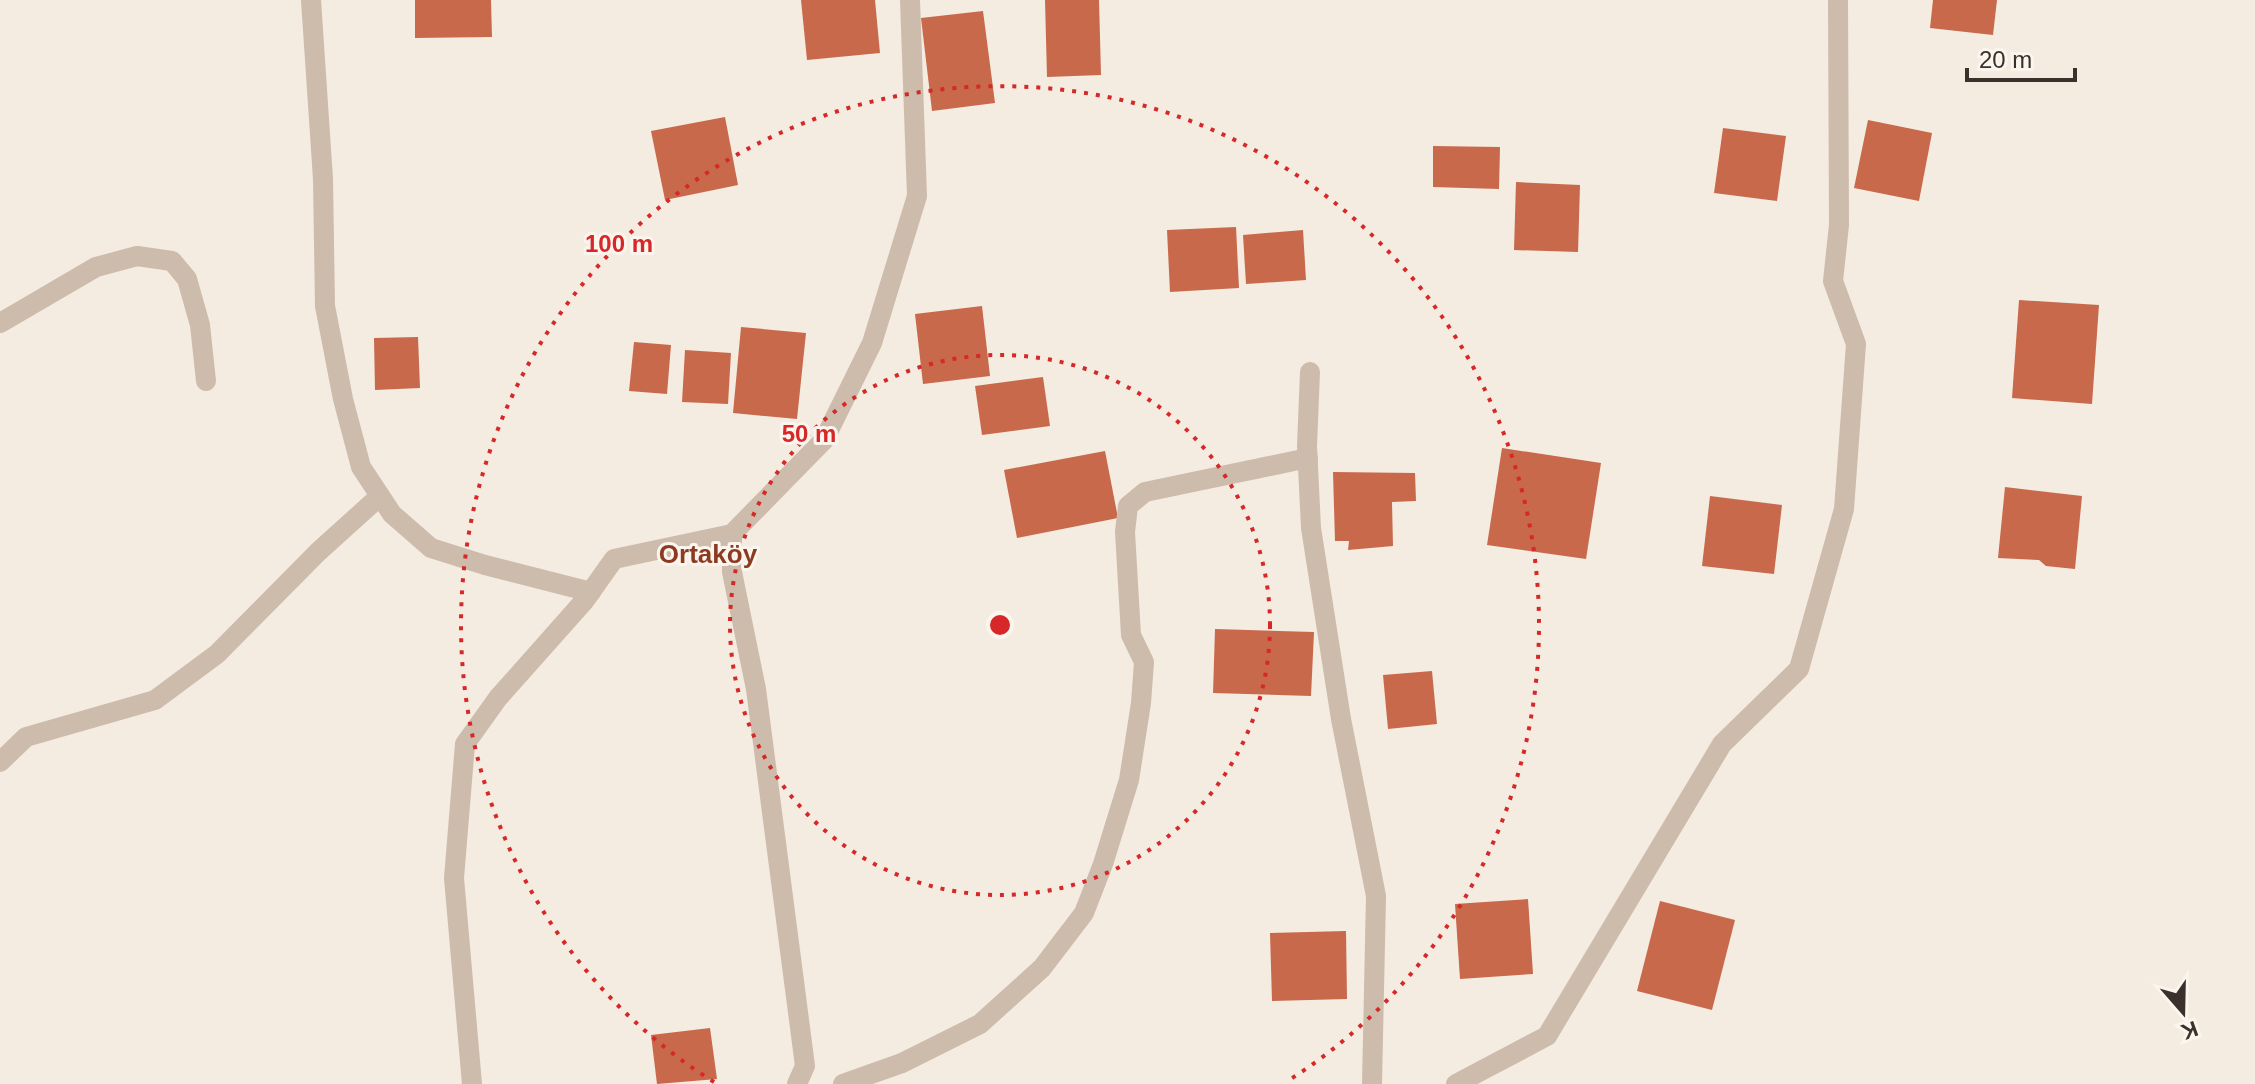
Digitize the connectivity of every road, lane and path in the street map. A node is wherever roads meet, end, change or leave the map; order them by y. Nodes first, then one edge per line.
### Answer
1 (311, 0) edge
2 (910, 0) edge
3 (1838, 0) edge
4 (0, 323) edge
5 (1310, 372) dead end
6 (206, 381) dead end
7 (1308, 458) junction
8 (380, 496) junction
9 (732, 534) junction
10 (591, 592) junction
11 (0, 762) edge
12 (472, 1084) edge
13 (797, 1084) edge
14 (843, 1084) edge
15 (1372, 1084) edge
16 (1456, 1084) edge

1 - 8 street
2 - 9 street
3 - 16 street
4 - 6 street
5 - 7 street
7 - 14 street
7 - 15 street
8 - 10 street
8 - 11 street
9 - 10 street
9 - 13 street
10 - 12 street

